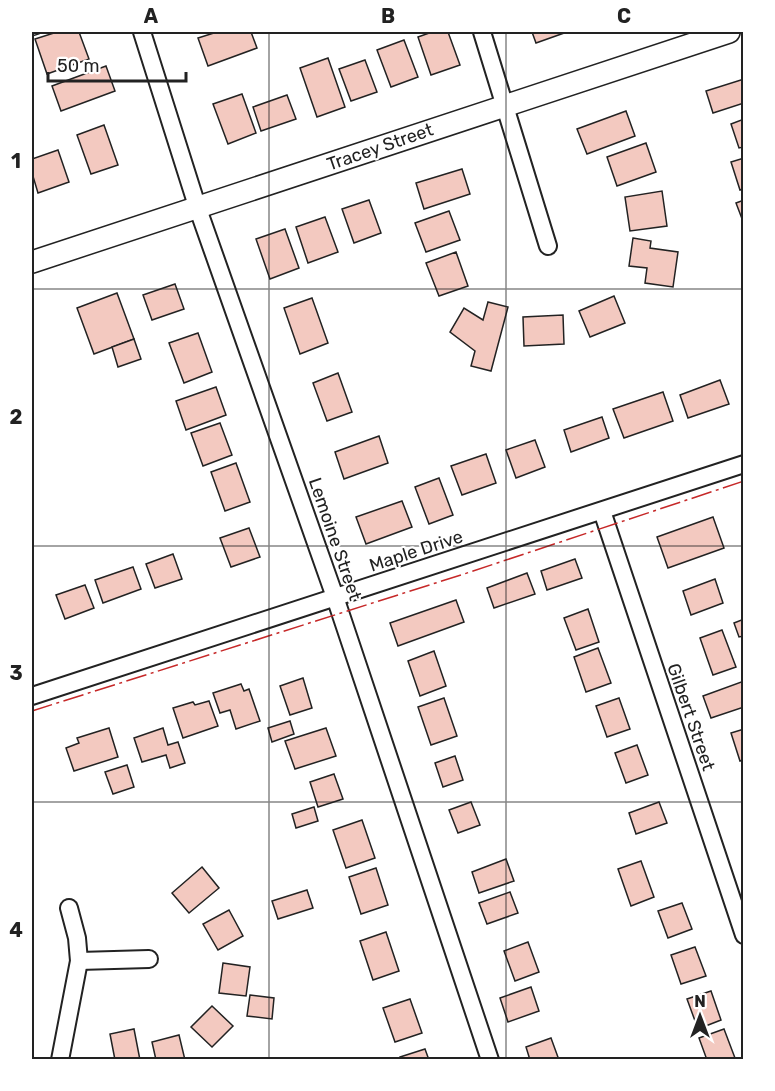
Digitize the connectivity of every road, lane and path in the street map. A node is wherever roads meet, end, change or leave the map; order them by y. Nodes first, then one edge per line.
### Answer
1 (142, 32) edge
2 (482, 32) edge
3 (729, 32) edge
4 (707, 35) edge
5 (505, 104) junction
6 (198, 209) junction
7 (548, 246) dead end
8 (32, 262) edge
9 (744, 464) edge
10 (602, 511) junction
11 (335, 597) junction
12 (32, 696) edge
13 (69, 908) dead end
14 (744, 935) edge
15 (149, 959) dead end
16 (79, 961) junction
17 (60, 1059) edge
18 (490, 1059) edge

1 - 6 street, Lemoine Street
2 - 5 street
3 - 4 street, Tracey Street
4 - 5 street, Tracey Street
5 - 6 street, Tracey Street
5 - 7 street
6 - 8 street, Tracey Street
6 - 11 street, Lemoine Street
9 - 10 street, Maple Drive
10 - 11 street, Maple Drive
10 - 14 street, Gilbert Street
11 - 12 street, Maple Drive
11 - 18 street, Lemoine Street
13 - 16 street
15 - 16 street
16 - 17 street

